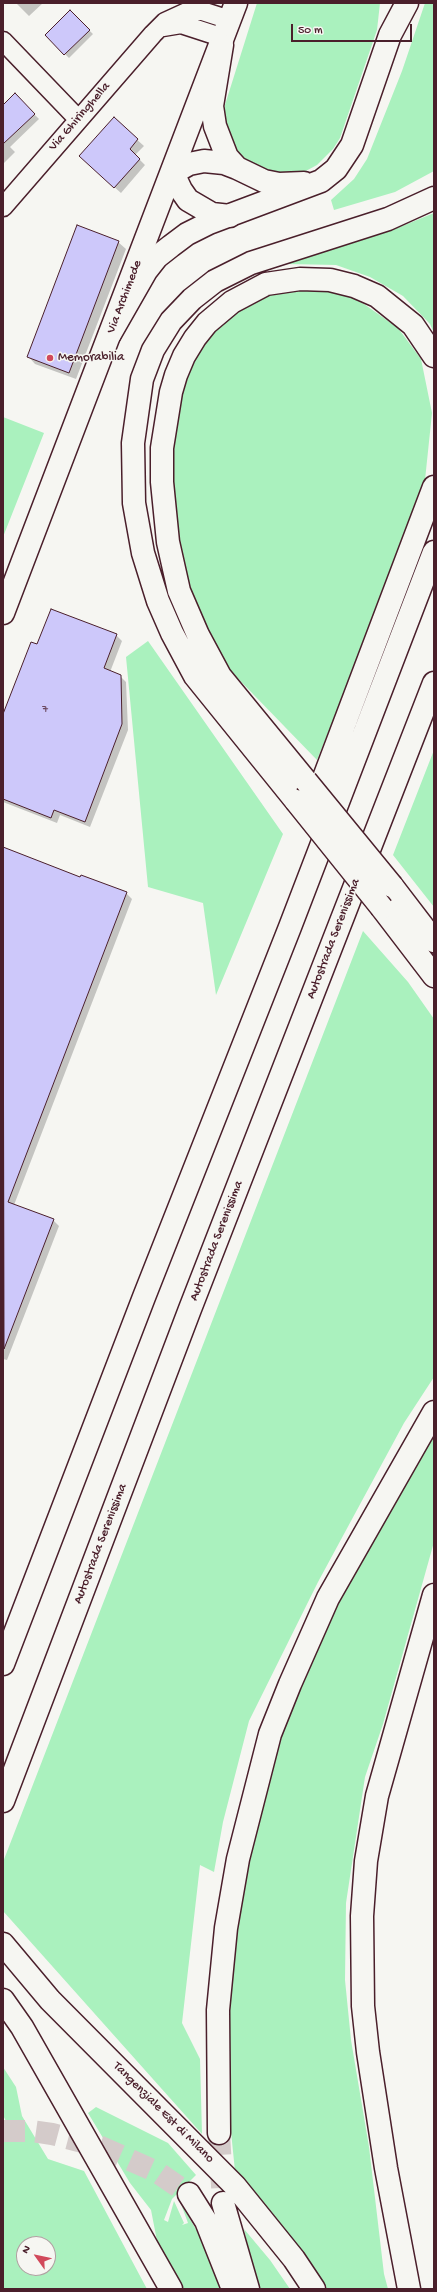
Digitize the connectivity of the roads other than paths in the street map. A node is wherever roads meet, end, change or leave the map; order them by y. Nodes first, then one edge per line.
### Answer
1 (391, 3) edge
2 (407, 3) edge
3 (228, 27) edge
4 (390, 34) junction
5 (3, 41) edge
6 (78, 120) junction
7 (237, 168) junction
8 (172, 173) junction
9 (321, 181) junction
10 (434, 198) edge
11 (3, 207) edge
12 (230, 216) junction
13 (110, 334) junction
14 (434, 356) edge
15 (434, 487) edge
16 (434, 552) edge
17 (3, 613) edge
18 (434, 683) edge
19 (290, 927) junction
20 (434, 941) edge
21 (434, 976) edge
22 (434, 1412) edge
23 (434, 1595) edge
24 (3, 1664) edge
25 (3, 1801) edge
26 (3, 1944) edge
27 (3, 2000) edge
28 (218, 2133) tunnel mouth
29 (189, 2194) tunnel mouth
30 (223, 2203) tunnel mouth
31 (171, 2289) edge
32 (233, 2289) edge
33 (248, 2289) edge
34 (314, 2289) edge
35 (409, 2289) edge

1 - 4 main road
2 - 4 main road
3 - 6 street, Via Ghiringhella
3 - 7 main road
3 - 8 main road, Via Archimede
4 - 9 main road
5 - 6 street
6 - 11 street, Via Ghiringhella
7 - 8 main road
7 - 9 main road
8 - 12 main road
8 - 13 main road, Via Archimede
9 - 12 main road
10 - 21 main road, bridge
12 - 13 main road
13 - 17 main road, Via Archimede
14 - 20 main road, bridge
15 - 19 main road
16 - 19 main road
18 - 25 main road, Autostrada Serenissima
19 - 24 main road
22 - 28 main road
23 - 35 main road
26 - 34 main road, Tangenziale Est di Milano
27 - 31 main road
29 - 32 main road
30 - 33 main road

